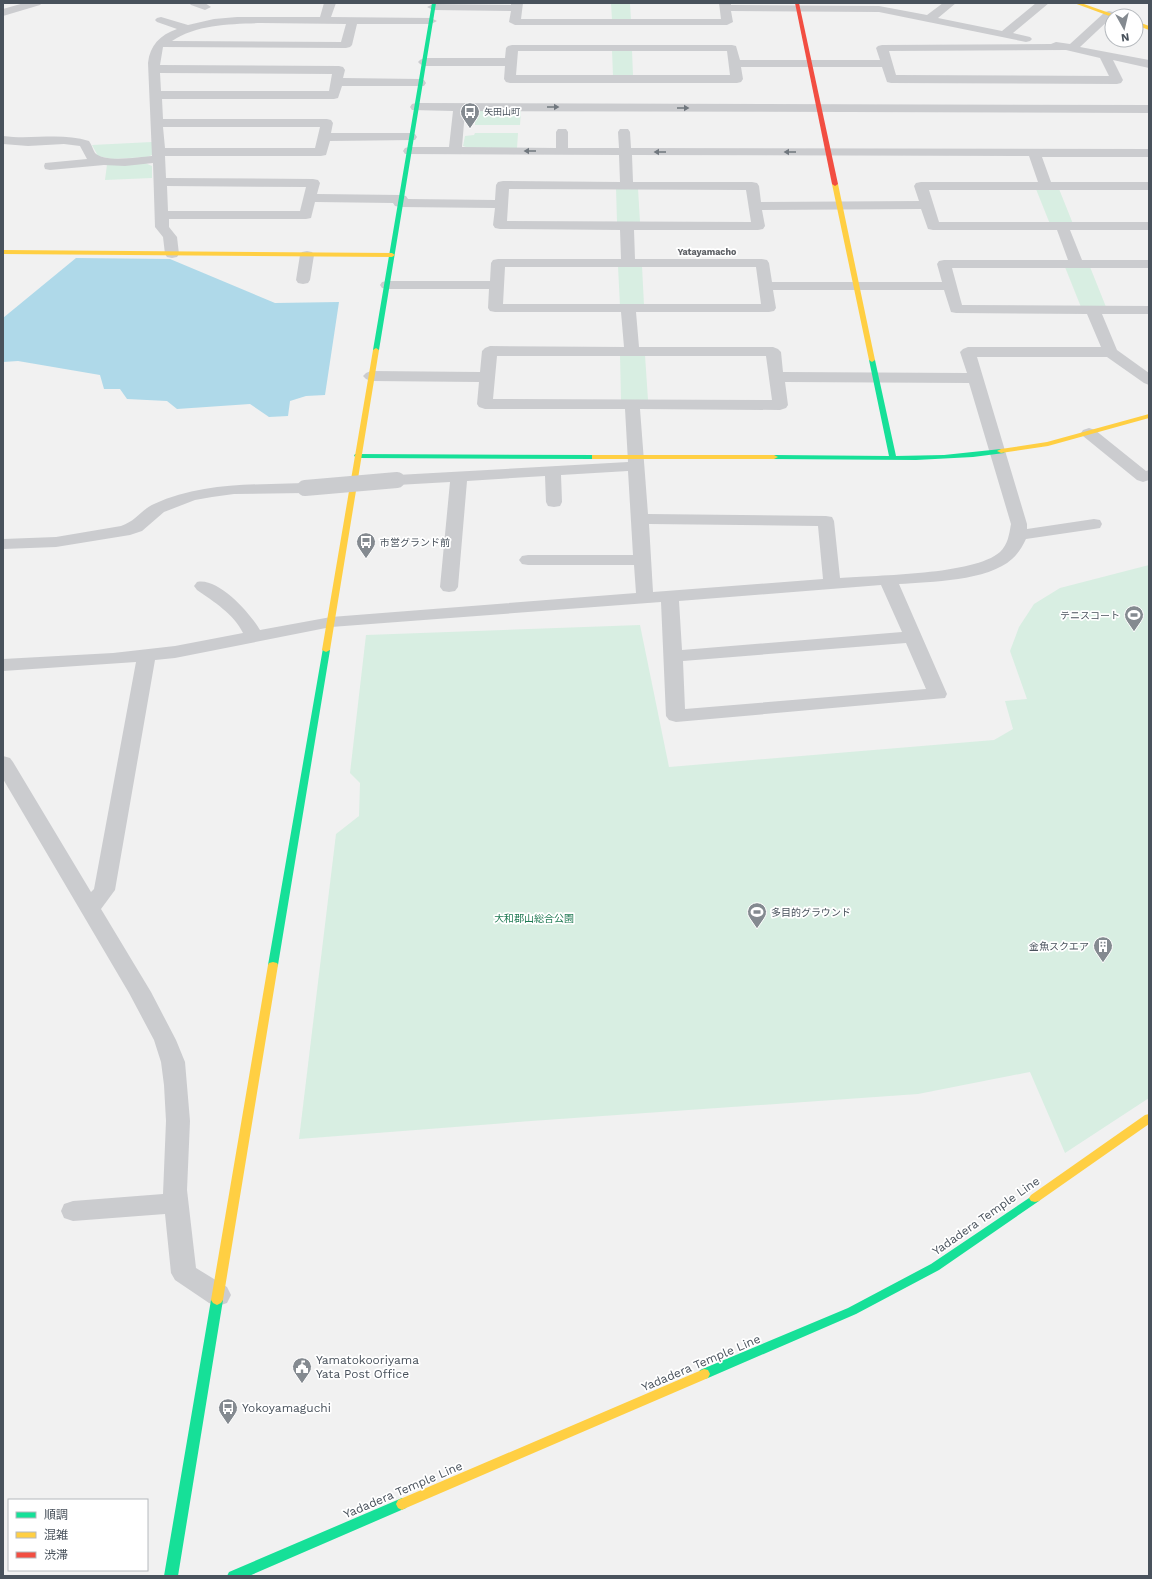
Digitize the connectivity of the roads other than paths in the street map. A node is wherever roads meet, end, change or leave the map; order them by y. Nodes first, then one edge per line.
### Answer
1 (36, 3) edge
2 (330, 3) edge
3 (950, 3) edge
4 (1043, 3) edge
5 (1076, 3) edge
6 (433, 5) edge
7 (517, 5) edge
8 (16, 6) edge
9 (725, 6) edge
10 (798, 6) edge
11 (878, 6) edge
12 (1104, 12) edge
13 (3, 13) edge
14 (929, 19) junction
15 (161, 20) dead end
16 (324, 20) junction
17 (352, 20) junction
18 (431, 21) junction
19 (1104, 21) edge
20 (620, 22) junction
21 (188, 29) junction
22 (1005, 34) junction
23 (160, 44) junction
24 (622, 48) junction
25 (1070, 48) junction
26 (1105, 55) junction
27 (424, 62) junction
28 (511, 62) junction
29 (734, 63) junction
30 (810, 64) junction
31 (887, 64) junction
32 (1149, 64) edge
33 (155, 69) junction
34 (623, 79) junction
35 (1002, 79) junction
36 (337, 82) junction
37 (420, 83) junction
38 (156, 95) junction
39 (416, 107) junction
40 (459, 107) junction
41 (624, 108) junction
42 (820, 108) junction
43 (1015, 108) junction
44 (1149, 109) edge
45 (157, 122) junction
46 (562, 132) dead end
47 (624, 132) dead end
48 (324, 137) junction
49 (411, 138) junction
50 (3, 140) edge
51 (409, 151) junction
52 (455, 151) junction
53 (562, 152) junction
54 (624, 152) junction
55 (829, 152) junction
56 (1034, 153) junction
57 (1149, 153) edge
58 (159, 155) junction
59 (105, 162) junction
60 (50, 166) dead end
61 (160, 182) junction
62 (627, 185) junction
63 (1046, 186) junction
64 (1149, 186) edge
65 (310, 198) junction
66 (401, 201) junction
67 (501, 204) junction
68 (840, 205) junction
69 (755, 206) junction
70 (927, 206) junction
71 (161, 215) junction
72 (627, 226) junction
73 (1062, 226) junction
74 (1149, 226) edge
75 (3, 252) edge
76 (172, 254) junction
77 (308, 255) junction
78 (392, 255) junction
79 (628, 263) junction
80 (1077, 264) junction
81 (1149, 264) edge
82 (303, 280) dead end
83 (387, 285) junction
84 (496, 285) junction
85 (765, 286) junction
86 (857, 286) junction
87 (950, 286) junction
88 (628, 308) junction
89 (1093, 310) junction
90 (1149, 310) edge
91 (632, 352) junction
92 (1110, 352) junction
93 (371, 376) junction
94 (776, 377) junction
95 (876, 377) junction
96 (487, 378) junction
97 (976, 378) junction
98 (1149, 380) edge
99 (632, 404) junction
100 (1149, 416) edge
101 (1089, 433) junction
102 (997, 452) junction
103 (358, 456) junction
104 (893, 458) junction
105 (636, 462) junction
106 (553, 471) junction
107 (1149, 475) edge
108 (460, 477) junction
109 (554, 502) dead end
110 (640, 519) junction
111 (1094, 524) dead end
112 (1019, 535) junction
113 (3, 544) edge
114 (528, 560) dead end
115 (643, 560) junction
116 (888, 580) junction
117 (832, 584) junction
118 (203, 586) dead end
119 (448, 587) dead end
120 (670, 596) junction
121 (645, 598) junction
122 (330, 622) junction
123 (254, 637) junction
124 (913, 638) junction
125 (146, 656) junction
126 (673, 656) junction
127 (3, 665) edge
128 (3, 762) edge
129 (90, 908) junction
130 (1149, 1118) edge
131 (176, 1203) junction
132 (73, 1211) dead end
133 (218, 1295) junction
134 (171, 1576) edge
135 (234, 1576) edge

1 - 8 street
2 - 16 street
3 - 14 street
4 - 22 street
5 - 12 street
6 - 7 street
6 - 18 street
7 - 20 street
8 - 13 street
9 - 10 street
9 - 20 street
10 - 11 street
10 - 30 street
11 - 14 street
14 - 22 street
15 - 21 street
16 - 17 street
16 - 21 street
17 - 18 street
17 - 23 street
18 - 27 street
19 - 25 street
20 - 24 street
21 - 23 street
22 - 25 street
23 - 33 street
24 - 28 street
24 - 29 street
25 - 26 street
25 - 31 street
26 - 32 street
26 - 35 street
27 - 28 street
27 - 37 street
28 - 34 street
29 - 30 street
29 - 34 street
30 - 31 street
30 - 42 street
31 - 35 street
33 - 36 street
33 - 38 street
34 - 41 street
35 - 43 street
36 - 37 street
36 - 38 street
37 - 39 street
38 - 45 street
39 - 40 street
39 - 49 street
40 -> 41 street
40 - 52 street
41 -> 42 street
42 - 43 street
42 - 55 street
43 - 44 street
45 - 48 street
45 - 58 street
46 - 53 street
47 - 54 street
48 - 49 street
48 - 58 street
49 - 51 street
50 - 59 street
51 - 52 street
51 - 66 street
53 -> 52 street
53 - 54 street
55 -> 54 street
54 - 62 street
55 - 56 street
55 - 68 street
56 - 57 street
56 - 63 street
58 - 59 street
58 - 61 street
59 - 60 street
61 - 65 street
61 - 71 street
62 - 67 street
62 - 69 street
63 - 64 street
63 - 70 street
65 - 66 street
65 - 71 street
66 - 67 street
66 - 78 street
67 - 72 street
68 - 69 street
68 - 70 street
68 - 86 street
69 - 72 street
70 - 73 street
71 - 76 street
72 - 79 street
73 - 74 street
73 - 80 street
75 - 76 street
76 - 77 street
77 - 78 street
77 - 82 street
78 - 83 street
79 - 84 street
79 - 85 street
80 - 81 street
80 - 87 street
83 - 84 street
83 - 93 street
84 - 88 street
85 - 86 street
85 - 88 street
86 - 87 street
86 - 95 street
87 - 89 street
88 - 91 street
89 - 90 street
89 - 92 street
91 - 94 street
91 - 96 street
92 - 97 street
92 - 98 street
93 - 96 street
93 - 103 street
94 - 95 street
94 - 99 street
95 - 97 street
95 - 104 street
96 - 99 street
97 - 102 street
99 - 105 street
100 - 101 street
101 - 102 street
101 - 107 street
102 - 104 street
102 - 112 street
103 - 105 street
103 - 122 street
104 - 105 street
105 - 106 street
105 - 110 street
106 - 108 street
106 - 109 street
108 - 113 street, bridge
108 - 119 street
110 - 115 street
110 - 117 street
111 - 112 street
112 - 116 street
114 - 115 street
115 - 121 street
116 - 117 street
116 - 124 street
117 - 120 street
118 - 123 street
120 - 121 street
120 - 126 street
121 - 122 street
122 - 123 street
122 - 133 street
123 - 125 street
124 - 126 street
124 - 126 street
125 - 127 street
125 - 129 street
128 - 129 street
129 - 131 street
130 - 135 street, Yadadera Temple Line
131 - 132 street
131 - 133 street
133 - 134 street

